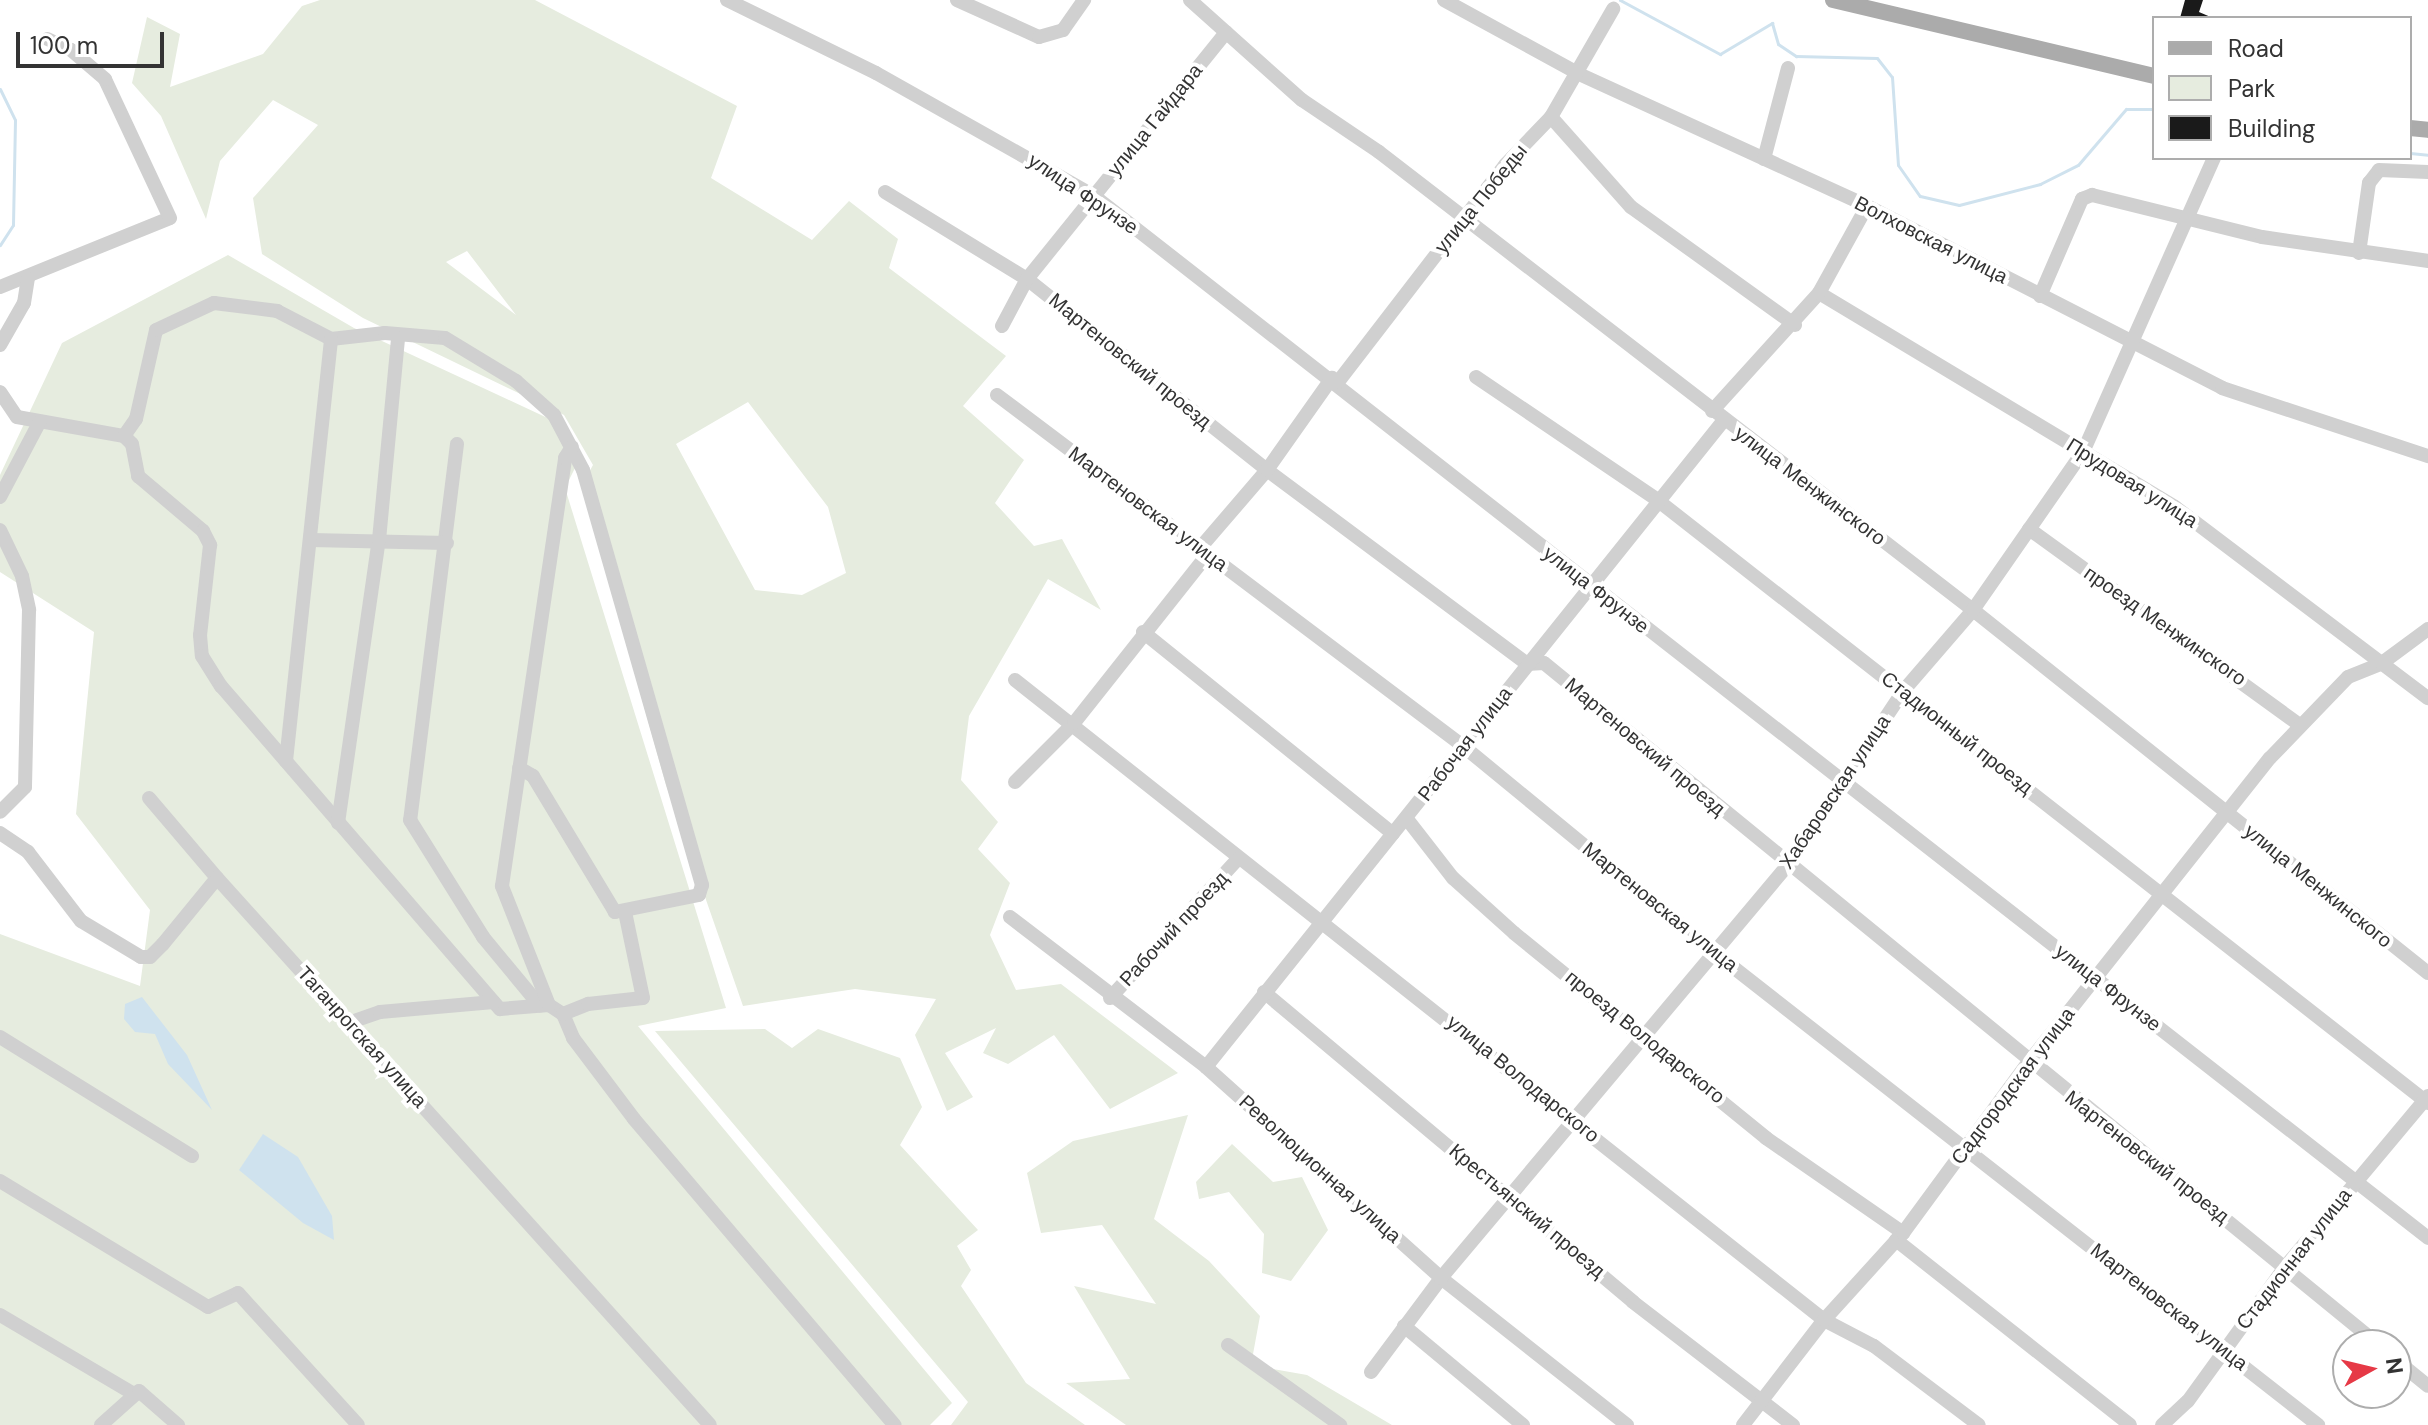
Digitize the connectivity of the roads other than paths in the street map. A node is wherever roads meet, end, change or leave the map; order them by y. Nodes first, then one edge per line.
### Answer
1 (727, 0) edge
2 (957, 0) edge
3 (1084, 0) edge
4 (1190, 0) edge
5 (1444, 0) edge
6 (1833, 0) edge
7 (1613, 9) dead end
8 (1226, 32) junction
9 (47, 39) dead end
10 (1788, 68) dead end
11 (1579, 74) junction
12 (2152, 76) edge
13 (1551, 117) junction
14 (1764, 159) junction
15 (2213, 160) edge
16 (2428, 172) edge
17 (885, 192) dead end
18 (1094, 196) junction
19 (1867, 206) junction
20 (2190, 216) junction
21 (1461, 221) junction
22 (2359, 253) junction
23 (2428, 261) edge
24 (28, 278) junction
25 (1027, 279) junction
26 (0, 287) edge
27 (1819, 293) junction
28 (2040, 296) junction
29 (1795, 325) junction
30 (1002, 326) dead end
31 (398, 338) junction
32 (331, 339) junction
33 (2129, 341) junction
34 (0, 345) edge
35 (1476, 377) dead end
36 (1335, 380) junction
37 (0, 392) edge
38 (997, 395) dead end
39 (1718, 416) junction
40 (39, 423) junction
41 (124, 436) junction
42 (457, 444) dead end
43 (572, 447) junction
44 (2083, 452) junction
45 (2428, 456) edge
46 (1267, 470) junction
47 (0, 497) edge
48 (1656, 499) junction
49 (2029, 529) junction
50 (0, 530) edge
51 (311, 540) junction
52 (379, 540) junction
53 (447, 543) junction
54 (1204, 551) junction
55 (1589, 583) junction
56 (1973, 610) junction
57 (2428, 629) edge
58 (1143, 632) junction
59 (2382, 663) junction
60 (1527, 664) junction
61 (1015, 680) dead end
62 (1904, 690) junction
63 (2428, 698) edge
64 (1074, 723) junction
65 (2300, 725) junction
66 (1463, 746) junction
67 (286, 761) junction
68 (519, 768) junction
69 (1839, 781) junction
70 (1015, 782) dead end
71 (149, 798) dead end
72 (2228, 808) junction
73 (0, 812) edge
74 (1407, 819) junction
75 (338, 823) junction
76 (0, 833) edge
77 (1393, 834) junction
78 (1237, 860) junction
79 (1787, 866) junction
80 (217, 878) junction
81 (2163, 893) junction
82 (625, 912) junction
83 (1010, 917) dead end
84 (1325, 920) junction
85 (1715, 953) junction
86 (2428, 973) edge
87 (2096, 978) junction
88 (1264, 992) junction
89 (1110, 998) junction
90 (494, 1002) junction
91 (544, 1006) junction
92 (563, 1014) junction
93 (351, 1022) junction
94 (1646, 1034) junction
95 (0, 1037) edge
96 (2028, 1063) junction
97 (1206, 1067) junction
98 (2427, 1100) edge
99 (1576, 1121) junction
100 (1966, 1149) junction
101 (192, 1156) dead end
102 (2355, 1180) junction
103 (0, 1181) edge
104 (1511, 1194) junction
105 (1899, 1236) junction
106 (2428, 1238) edge
107 (2285, 1267) junction
108 (1441, 1278) junction
109 (0, 1315) edge
110 (1824, 1320) junction
111 (1404, 1326) junction
112 (2360, 1329) edge
113 (1228, 1345) dead end
114 (2224, 1349) junction
115 (1371, 1372) dead end
116 (2412, 1373) edge
117 (2428, 1386) edge
118 (134, 1394) junction
119 (1762, 1401) junction
120 (101, 1425) edge
121 (178, 1425) edge
122 (358, 1425) edge
123 (710, 1425) edge
124 (894, 1425) edge
125 (1340, 1425) edge
126 (1523, 1425) edge
127 (1627, 1425) edge
128 (1743, 1425) edge
129 (1793, 1425) edge
130 (1979, 1425) edge
131 (2130, 1425) edge
132 (2162, 1425) edge
133 (2318, 1425) edge

1 - 18 street, улица Фрунзе
2 - 3 street
4 - 8 street, улица Менжинского
5 - 11 street, Волховская улица
6 - 12 main road
7 - 11 street, улица Победы
8 - 18 street, улица Гайдара
8 - 21 street, улица Менжинского
9 - 24 street
10 - 14 street
11 - 13 street, улица Победы
11 - 14 street, Волховская улица
13 - 21 street, улица Победы
13 - 29 street
14 - 19 street, Волховская улица
15 - 20 street, Хабаровская улица
16 - 22 street
17 - 25 street, Мартеновский проезд
18 - 25 street, улица Гайдара
18 - 36 street, улица Фрунзе
19 - 27 street, Рабочая улица
19 - 28 street, Волховская улица
20 - 22 street
20 - 28 street
20 - 33 street, Хабаровская улица
21 - 36 street, улица Победы
21 - 39 street, улица Менжинского
22 - 23 street
24 - 26 street
24 - 34 street
25 - 30 street, улица Гайдара
25 - 46 street, Мартеновский проезд
27 - 29 street, Рабочая улица
27 - 44 street, Прудовая улица
28 - 33 street, Волховская улица
29 - 39 street, Рабочая улица
31 - 32 street
31 - 43 street
31 - 52 street
32 - 41 street
32 - 51 street
33 - 44 street, Хабаровская улица
33 - 45 street, Волховская улица
35 - 48 street, Стадионный проезд
36 - 46 street, улица Победы
36 - 55 street, улица Фрунзе
37 - 40 street
38 - 54 street, Мартеновская улица
39 - 48 street, Рабочая улица
39 - 56 street, улица Менжинского
40 - 41 street
40 - 47 street
41 - 67 street
42 - 53 street
43 - 68 street
43 - 82 street
44 - 49 street, Хабаровская улица
44 - 59 street, Прудовая улица
46 - 54 street, улица Победы
46 - 60 street, Мартеновский проезд
48 - 55 street, Рабочая улица
48 - 62 street, Стадионный проезд
49 - 56 street, Хабаровская улица
49 - 65 street, проезд Менжинского
50 - 73 street
51 - 52 street
51 - 67 street
52 - 53 street
52 - 75 street
53 - 91 street
54 - 58 street, улица Победы
54 - 66 street, Мартеновская улица
55 - 60 street, Рабочая улица
55 - 69 street, улица Фрунзе
56 - 62 street, Хабаровская улица
56 - 72 street, улица Менжинского
57 - 59 street, Садгородская улица
58 - 64 street, улица Победы
58 - 77 street
59 - 63 street, Прудовая улица
59 - 65 street, Садгородская улица
60 - 66 street, Рабочая улица
60 - 79 street, Мартеновский проезд
61 - 64 street, улица Володарского
62 - 69 street, Хабаровская улица
62 - 81 street, Стадионный проезд
64 - 70 street, улица Победы
64 - 78 street, улица Володарского
65 - 72 street, Садгородская улица
66 - 74 street, Рабочая улица
66 - 85 street, Мартеновская улица
67 - 75 street
68 - 82 street
68 - 91 street
69 - 79 street, Хабаровская улица
69 - 87 street, улица Фрунзе
71 - 80 street, Таганрогская улица
72 - 81 street, Садгородская улица
72 - 86 street, улица Менжинского
74 - 77 street, Рабочая улица
74 - 94 street, проезд Володарского
75 - 90 street
76 - 80 street
77 - 84 street, Рабочая улица
78 - 84 street, улица Володарского
78 - 89 street, Рабочий проезд
79 - 85 street, Хабаровская улица
79 - 96 street, Мартеновский проезд
80 - 93 street, Таганрогская улица
81 - 87 street, Садгородская улица
81 - 98 street, Стадионный проезд
82 - 92 street
83 - 89 street, Революционная улица
84 - 88 street, Рабочая улица
84 - 99 street, улица Володарского
85 - 94 street, Хабаровская улица
85 - 100 street, Мартеновская улица
87 - 96 street, Садгородская улица
87 - 102 street, улица Фрунзе
88 - 97 street, Рабочая улица
88 - 104 street, Крестьянский проезд
89 - 97 street, Революционная улица
90 - 91 street
90 - 93 street
91 - 92 street
92 - 124 street
93 - 123 street, Таганрогская улица
94 - 99 street, Хабаровская улица
94 - 105 street, проезд Володарского
95 - 101 street
96 - 100 street, Садгородская улица
96 - 107 street, Мартеновский проезд
97 - 108 street, Революционная улица
98 - 102 street, Стадионная улица
99 - 104 street, Хабаровская улица
99 - 110 street, улица Володарского
100 - 105 street, Садгородская улица
100 - 114 street, Мартеновская улица
102 - 106 street, улица Фрунзе
102 - 107 street, Стадионная улица
103 - 122 street
104 - 108 street, Хабаровская улица
104 - 119 street, Крестьянский проезд
105 - 110 street, Садгородская улица
105 - 131 street, проезд Володарского
107 - 112 street, Мартеновский проезд
107 - 114 street, Стадионная улица
108 - 111 street, Хабаровская улица
108 - 127 street, Революционная улица
109 - 118 street
110 - 119 street, Садгородская улица
110 - 130 street, улица Володарского
111 - 115 street, Хабаровская улица
111 - 126 street
113 - 125 street
114 - 132 street, Стадионная улица
114 - 133 street, Мартеновская улица
116 - 117 street
118 - 120 street
118 - 121 street
119 - 128 street, Садгородская улица
119 - 129 street, Крестьянский проезд

